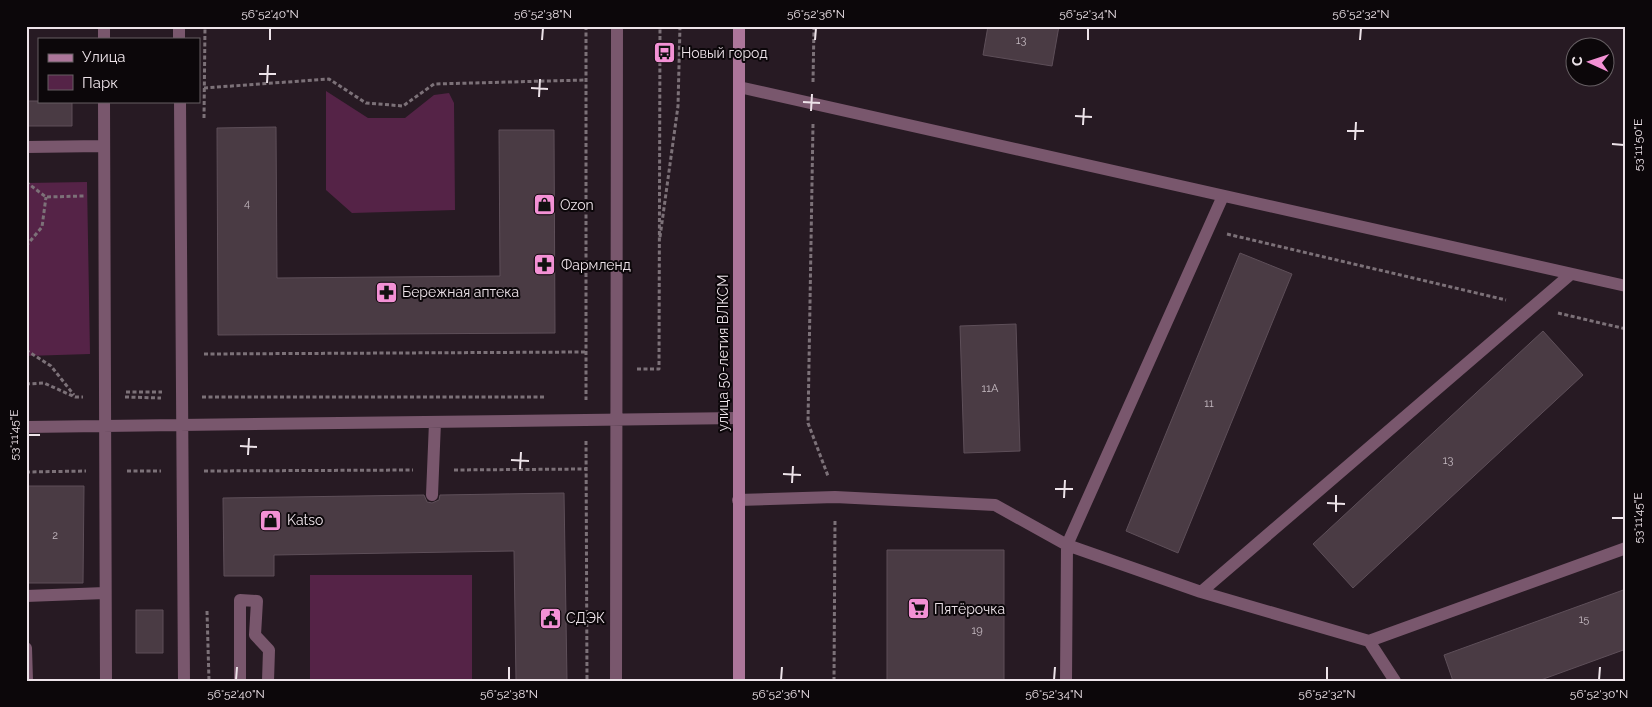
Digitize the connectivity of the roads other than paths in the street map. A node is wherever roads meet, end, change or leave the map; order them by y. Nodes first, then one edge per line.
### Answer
1 (617, 26) edge
2 (739, 26) edge
3 (739, 87) junction
4 (104, 102) edge
5 (180, 102) edge
6 (103, 146) junction
7 (26, 147) edge
8 (1223, 196) junction
9 (1571, 274) junction
10 (1626, 286) edge
11 (738, 418) junction
12 (616, 419) junction
13 (435, 422) junction
14 (182, 425) junction
15 (105, 426) junction
16 (26, 427) edge
17 (432, 495) dead end
18 (738, 500) junction
19 (1067, 545) junction
20 (1626, 548) edge
21 (1201, 592) junction
22 (105, 593) junction
23 (26, 596) edge
24 (1369, 640) junction
25 (26, 648) edge
26 (27, 681) edge
27 (106, 681) edge
28 (184, 681) edge
29 (240, 681) edge
30 (268, 681) edge
31 (616, 681) edge
32 (739, 681) edge
33 (1066, 681) edge
34 (1395, 681) edge

1 - 12 lane
2 - 3 main road, улица 50-летия ВЛКСМ
3 - 8 lane
3 - 11 main road, улица 50-летия ВЛКСМ
4 - 6 lane
5 - 14 lane
6 - 7 lane
6 - 15 lane
8 - 9 lane
8 - 19 lane
9 - 10 lane
9 - 21 lane
11 - 12 lane
11 - 18 main road, улица 50-летия ВЛКСМ
12 - 13 lane
12 - 31 lane
13 - 14 lane
13 - 17 lane
14 - 15 lane
14 - 28 lane
15 - 16 lane
15 - 22 lane
18 - 19 lane
18 - 32 main road, улица 50-летия ВЛКСМ
19 - 21 lane
19 - 33 lane
20 - 24 lane
21 - 24 lane
22 - 23 lane
22 - 27 lane
24 - 34 lane
25 - 26 lane
29 - 30 lane

